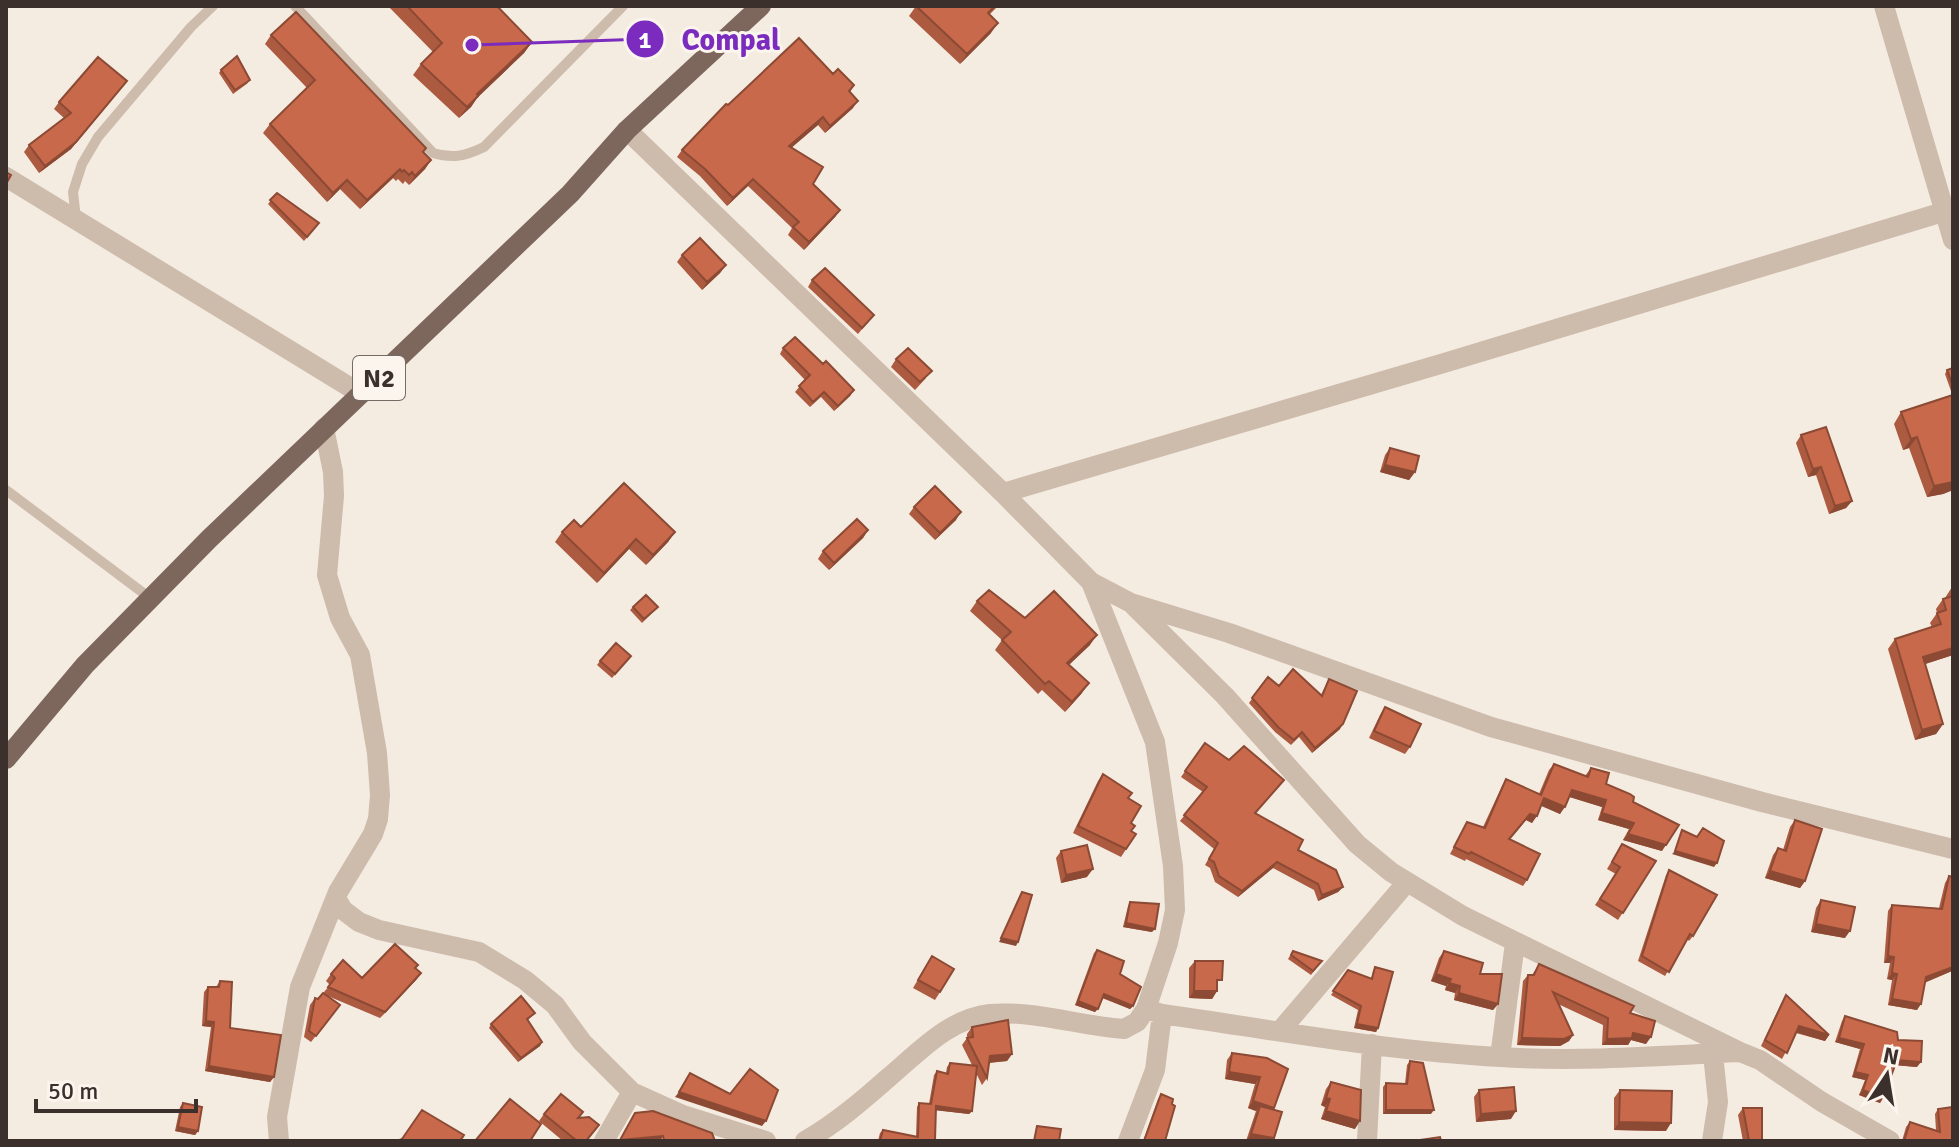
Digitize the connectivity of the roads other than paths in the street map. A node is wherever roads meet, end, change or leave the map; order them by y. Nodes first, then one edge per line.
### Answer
1 (213, 6) edge
2 (295, 6) edge
3 (623, 6) edge
4 (761, 6) edge
5 (1884, 6) edge
6 (627, 130) junction
7 (6, 177) edge
8 (1949, 211) edge
9 (77, 220) junction
10 (1953, 240) edge
11 (361, 394) junction
12 (324, 428) junction
13 (6, 490) edge
14 (1003, 493) junction
15 (1091, 582) junction
16 (150, 598) junction
17 (1131, 603) junction
18 (6, 759) edge
19 (1953, 849) edge
20 (1407, 882) junction
21 (336, 898) junction
22 (1515, 943) junction
23 (1154, 1011) junction
24 (1280, 1031) junction
25 (1372, 1044) junction
26 (1740, 1052) junction
27 (1713, 1054) junction
28 (1500, 1057) junction
29 (632, 1092) junction
30 (1845, 1116) junction
31 (279, 1141) edge
32 (604, 1141) edge
33 (766, 1141) edge
34 (805, 1141) edge
35 (1128, 1141) edge
36 (1367, 1141) edge
37 (1712, 1141) edge
38 (1859, 1141) edge
39 (1890, 1141) edge

1 - 9 lane
2 - 3 lane
4 - 6 main road, N2
5 - 8 street
6 - 11 main road, N2
6 - 14 street
7 - 9 street
8 - 10 street
8 - 14 street
9 - 11 street
11 - 12 main road, N2
12 - 16 main road, N2
12 - 21 street
13 - 16 lane
14 - 15 street
15 - 17 street
15 - 23 street
16 - 18 main road, N2
17 - 19 street
17 - 20 street
20 - 22 street
20 - 24 street
21 - 29 street
21 - 31 street
22 - 26 street
22 - 28 street
23 - 24 street
23 - 34 street
23 - 35 street
24 - 25 street
25 - 28 street
25 - 36 street
26 - 27 street
26 - 30 street
27 - 28 street
27 - 37 street
29 - 32 street
29 - 33 street
30 - 38 street
30 - 39 street

